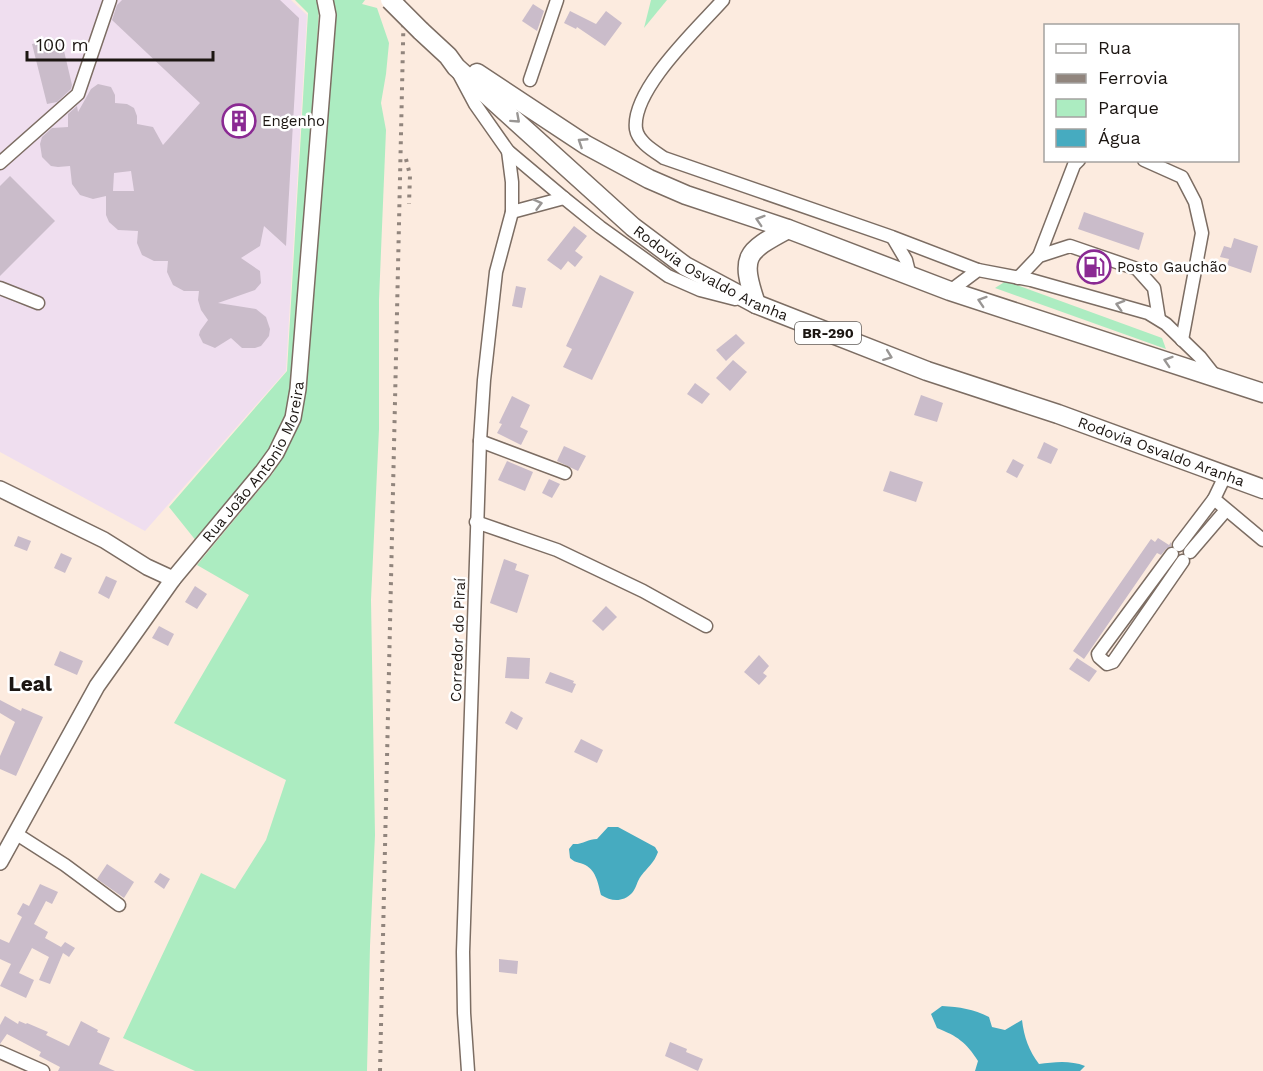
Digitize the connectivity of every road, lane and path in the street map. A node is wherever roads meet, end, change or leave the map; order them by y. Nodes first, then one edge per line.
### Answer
1 (111, 0) edge
2 (326, 0) edge
3 (390, 0) edge
4 (557, 0) edge
5 (723, 0) edge
6 (452, 62) junction
7 (530, 80) dead end
8 (508, 151) junction
9 (1077, 162) edge
10 (1148, 162) edge
11 (0, 163) edge
12 (564, 198) junction
13 (512, 212) junction
14 (788, 229) junction
15 (892, 237) junction
16 (1039, 256) junction
17 (978, 270) junction
18 (910, 276) junction
19 (1018, 278) junction
20 (0, 288) edge
21 (950, 291) junction
22 (38, 303) dead end
23 (756, 304) junction
24 (1159, 319) junction
25 (1182, 340) junction
26 (1215, 376) junction
27 (1263, 393) edge
28 (480, 441) junction
29 (565, 473) dead end
30 (1225, 476) junction
31 (0, 489) edge
32 (1263, 489) edge
33 (1214, 499) junction
34 (1226, 510) junction
35 (476, 522) junction
36 (1263, 540) edge
37 (1181, 553) junction
38 (173, 579) junction
39 (1137, 602) junction
40 (1149, 611) junction
41 (706, 626) dead end
42 (1118, 627) junction
43 (1131, 637) junction
44 (15, 833) junction
45 (0, 862) edge
46 (119, 905) dead end
47 (0, 1052) edge
48 (43, 1071) edge
49 (468, 1071) edge

1 - 11 street
2 - 38 main road, Rua João Antonio Moreira
3 - 6 highway, Rodovia Osvaldo Aranha / BR-290, bridge
4 - 7 street
5 - 15 street
6 - 8 street
14 -> 6 highway, Rodovia Osvaldo Aranha / BR-290
6 -> 23 highway, Rodovia Osvaldo Aranha / BR-290
8 - 12 street
8 - 13 street, Corredor do Piraí
9 - 16 street
10 - 25 street
13 -> 12 street
12 - 23 street
13 - 28 street, Corredor do Piraí
14 - 18 highway, Rodovia Osvaldo Aranha / BR-290
14 - 23 highway
15 - 17 street
15 - 18 street
16 - 19 street
16 - 24 street
17 - 19 street
17 - 21 street
18 - 21 highway, Rodovia Osvaldo Aranha / BR-290
24 -> 19 street
20 - 22 street
26 -> 21 highway, Rodovia Osvaldo Aranha / BR-290
23 -> 30 highway, Rodovia Osvaldo Aranha / BR-290
24 - 25 street
25 - 26 street
26 - 27 highway, Rodovia Osvaldo Aranha / BR-290
28 - 29 street
28 - 35 street, Corredor do Piraí
30 - 32 highway, Rodovia Osvaldo Aranha / BR-290
30 - 33 street
31 - 38 main road
33 - 34 street
33 - 37 street
34 - 36 street
34 - 37 street
35 - 41 street
35 - 49 street, Corredor do Piraí
37 - 39 street
37 - 40 street
38 - 44 main road, Rua João Antonio Moreira
39 - 40 street
39 - 42 street
40 - 43 street
42 - 43 street
42 - 43 street
44 - 45 main road, Rua João Antonio Moreira
44 - 46 street
47 - 48 street

